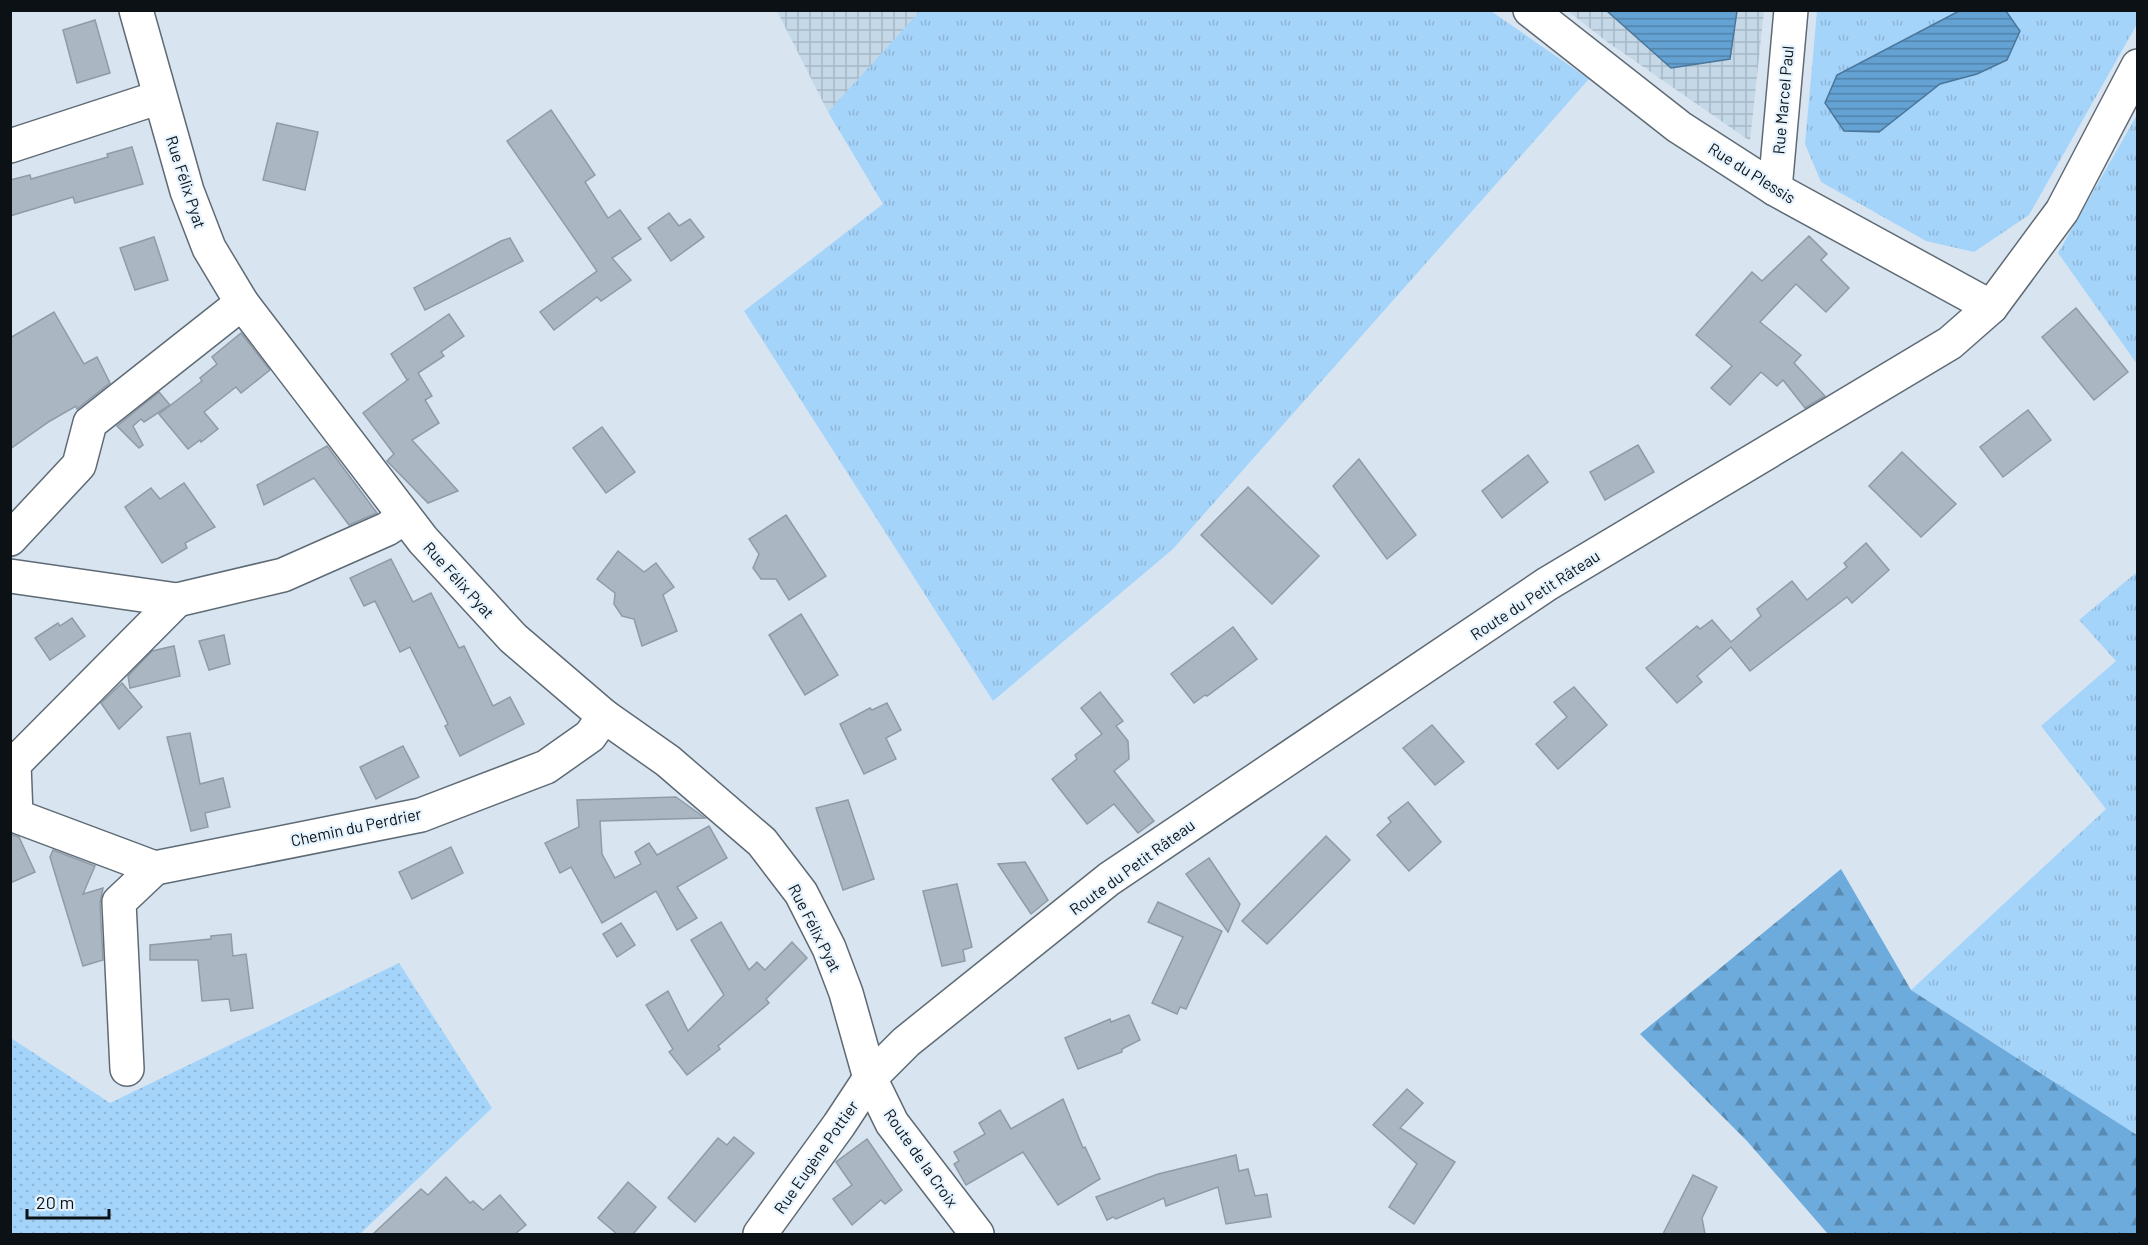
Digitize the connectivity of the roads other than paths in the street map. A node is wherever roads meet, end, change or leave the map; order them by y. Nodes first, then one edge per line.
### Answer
1 (136, 10) edge
2 (1530, 10) edge
3 (1791, 10) edge
4 (2138, 66) edge
5 (160, 97) junction
6 (10, 146) edge
7 (1775, 189) junction
8 (242, 303) junction
9 (1991, 307) junction
10 (405, 517) junction
11 (10, 539) edge
12 (10, 576) edge
13 (177, 600) junction
14 (604, 717) junction
15 (155, 868) junction
16 (127, 1069) dead end
17 (870, 1078) junction
18 (760, 1234) edge
19 (977, 1234) edge

1 - 5 street, Rue Félix Pyat
2 - 7 street, Rue du Plessis
3 - 7 street, Rue Marcel Paul
4 - 9 street, Route du Petit Râteau
5 - 6 street
5 - 8 street, Rue Félix Pyat
7 - 9 street, Rue du Plessis
8 - 10 street, Rue Félix Pyat
8 - 11 street
9 - 17 street, Route du Petit Râteau
10 - 13 street
10 - 14 street, Rue Félix Pyat
12 - 13 street
13 - 15 street
14 - 15 street, Chemin du Perdrier
14 - 17 street, Rue Félix Pyat
15 - 16 street
17 - 18 street, Rue Eugène Pottier
17 - 19 street, Route de la Croix

